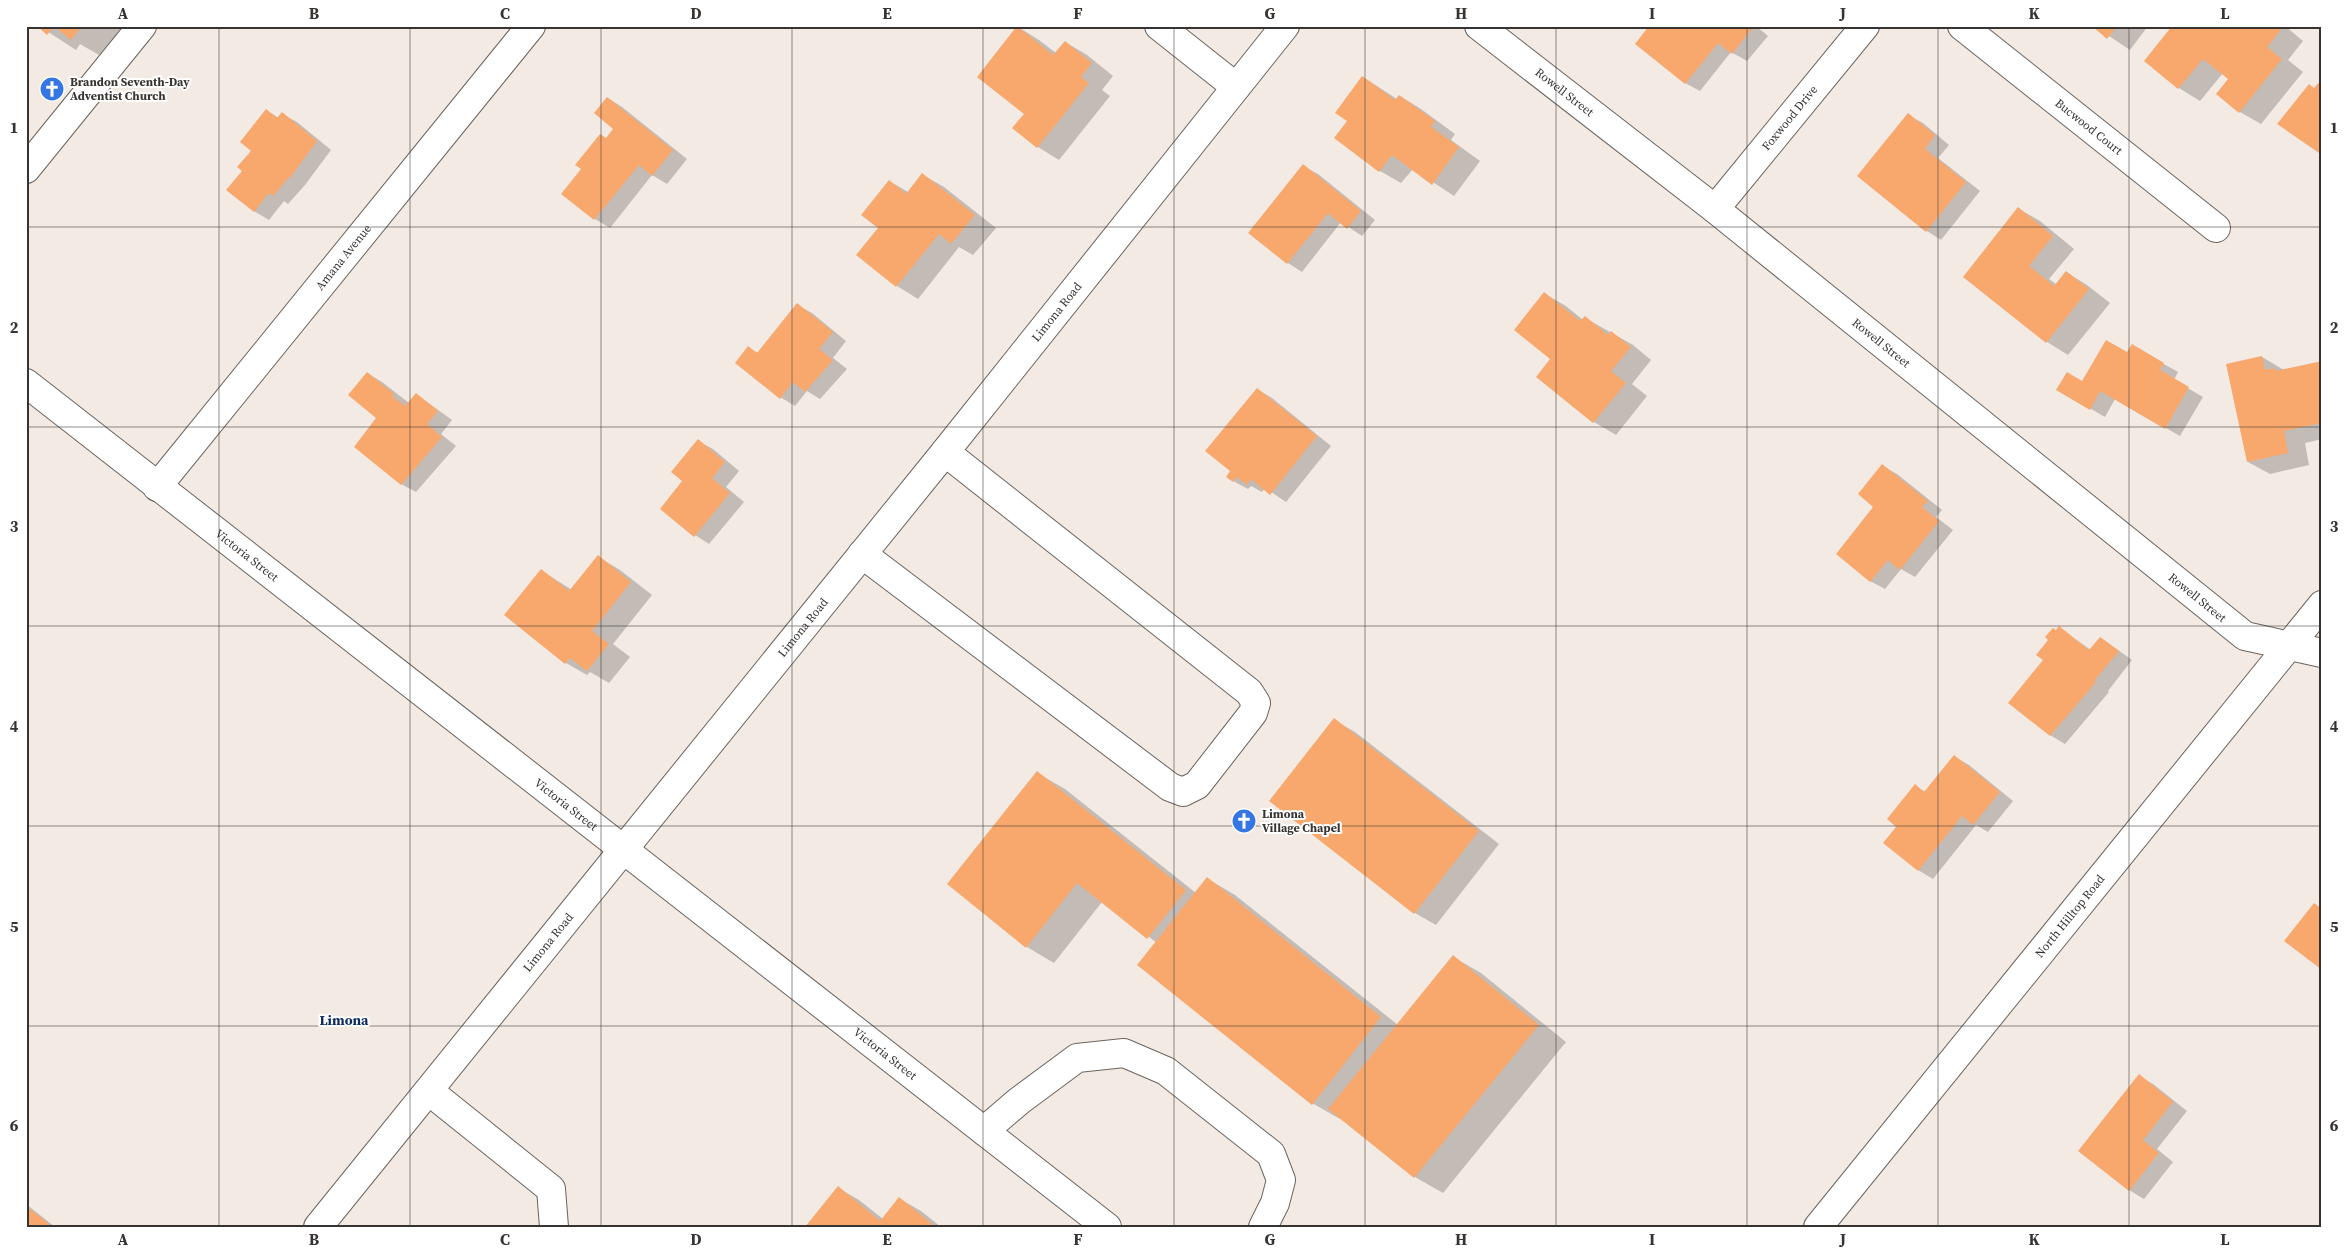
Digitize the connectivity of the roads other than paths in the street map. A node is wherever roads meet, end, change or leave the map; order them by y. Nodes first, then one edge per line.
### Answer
1 (142, 26) edge
2 (531, 26) edge
3 (1159, 26) edge
4 (1285, 26) edge
5 (1479, 26) edge
6 (1864, 26) edge
7 (1962, 26) edge
8 (1236, 87) junction
9 (26, 169) edge
10 (1715, 209) junction
11 (2216, 228) dead end
12 (26, 382) edge
13 (945, 452) junction
14 (157, 487) junction
15 (862, 554) junction
16 (2322, 604) edge
17 (2288, 646) junction
18 (2322, 653) edge
19 (624, 849) junction
20 (428, 1091) junction
21 (984, 1131) junction
22 (318, 1227) edge
23 (554, 1227) edge
24 (1107, 1227) edge
25 (1262, 1227) edge
26 (1818, 1227) edge

1 - 9 street
2 - 14 street, Amana Avenue
3 - 8 street
4 - 8 street, Limona Road
5 - 10 street, Rowell Street
6 - 10 street, Foxwood Drive
7 - 11 street, Bucwood Court
8 - 13 street, Limona Road
10 - 17 street, Rowell Street
12 - 14 street, Victoria Street
13 - 15 street, Limona Road
13 - 15 street
14 - 19 street, Victoria Street
15 - 19 street, Limona Road
16 - 17 street, North Hilltop Road
17 - 18 street, Rowell Street
17 - 26 street, North Hilltop Road
19 - 20 street, Limona Road
19 - 21 street, Victoria Street
20 - 22 street, Limona Road
20 - 23 street
21 - 24 street, Victoria Street
21 - 25 street

